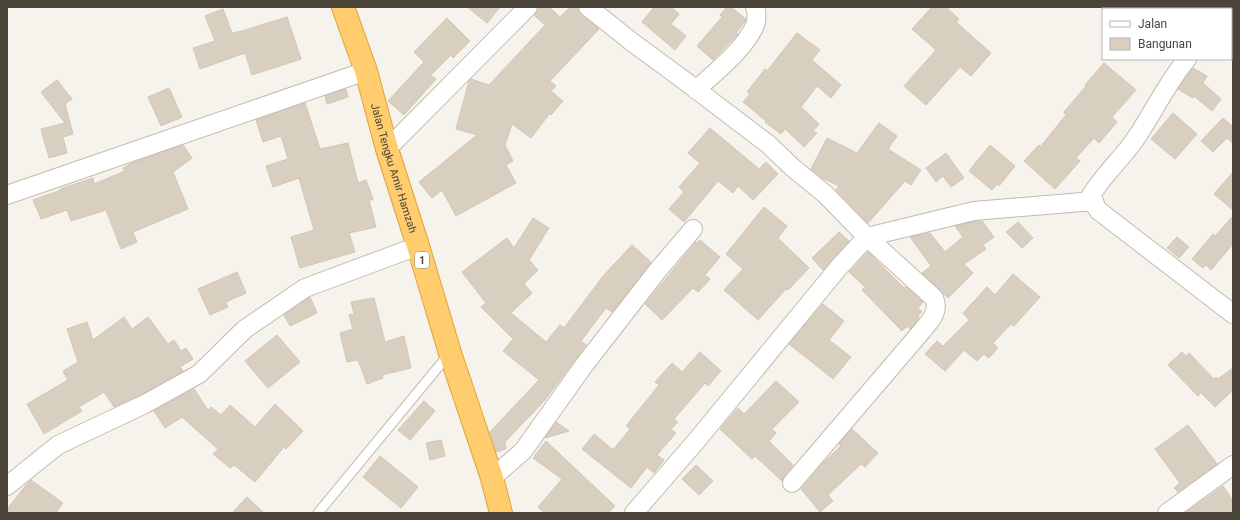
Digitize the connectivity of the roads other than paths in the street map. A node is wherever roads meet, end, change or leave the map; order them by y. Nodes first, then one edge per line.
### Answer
1 (343, 7) edge
2 (528, 7) edge
3 (588, 7) edge
4 (755, 7) edge
5 (1186, 60) edge
6 (366, 71) junction
7 (696, 90) junction
8 (387, 149) junction
9 (7, 195) edge
10 (1094, 201) junction
11 (693, 229) dead end
12 (867, 237) junction
13 (418, 246) junction
14 (1233, 314) edge
15 (450, 353) junction
16 (1233, 465) edge
17 (492, 478) junction
18 (792, 483) dead end
19 (7, 486) edge
20 (318, 513) edge
21 (501, 513) edge
22 (634, 513) edge
23 (1167, 513) edge

1 - 6 highway, Jalan Tengku Amir Hamzah / 1
2 - 8 street
3 - 7 street
4 - 7 street
5 - 10 street
6 - 8 highway, Jalan Tengku Amir Hamzah / 1
6 - 9 street
7 - 12 street
8 - 13 highway, Jalan Tengku Amir Hamzah / 1
10 - 12 street
10 - 14 street
11 - 17 street
12 - 18 street
12 - 22 street
13 - 15 highway, Jalan Tengku Amir Hamzah / 1
13 - 19 street
15 - 17 highway, Jalan Tengku Amir Hamzah / 1
15 - 20 lane
16 - 23 street
17 - 21 highway, Jalan Tengku Amir Hamzah / 1

